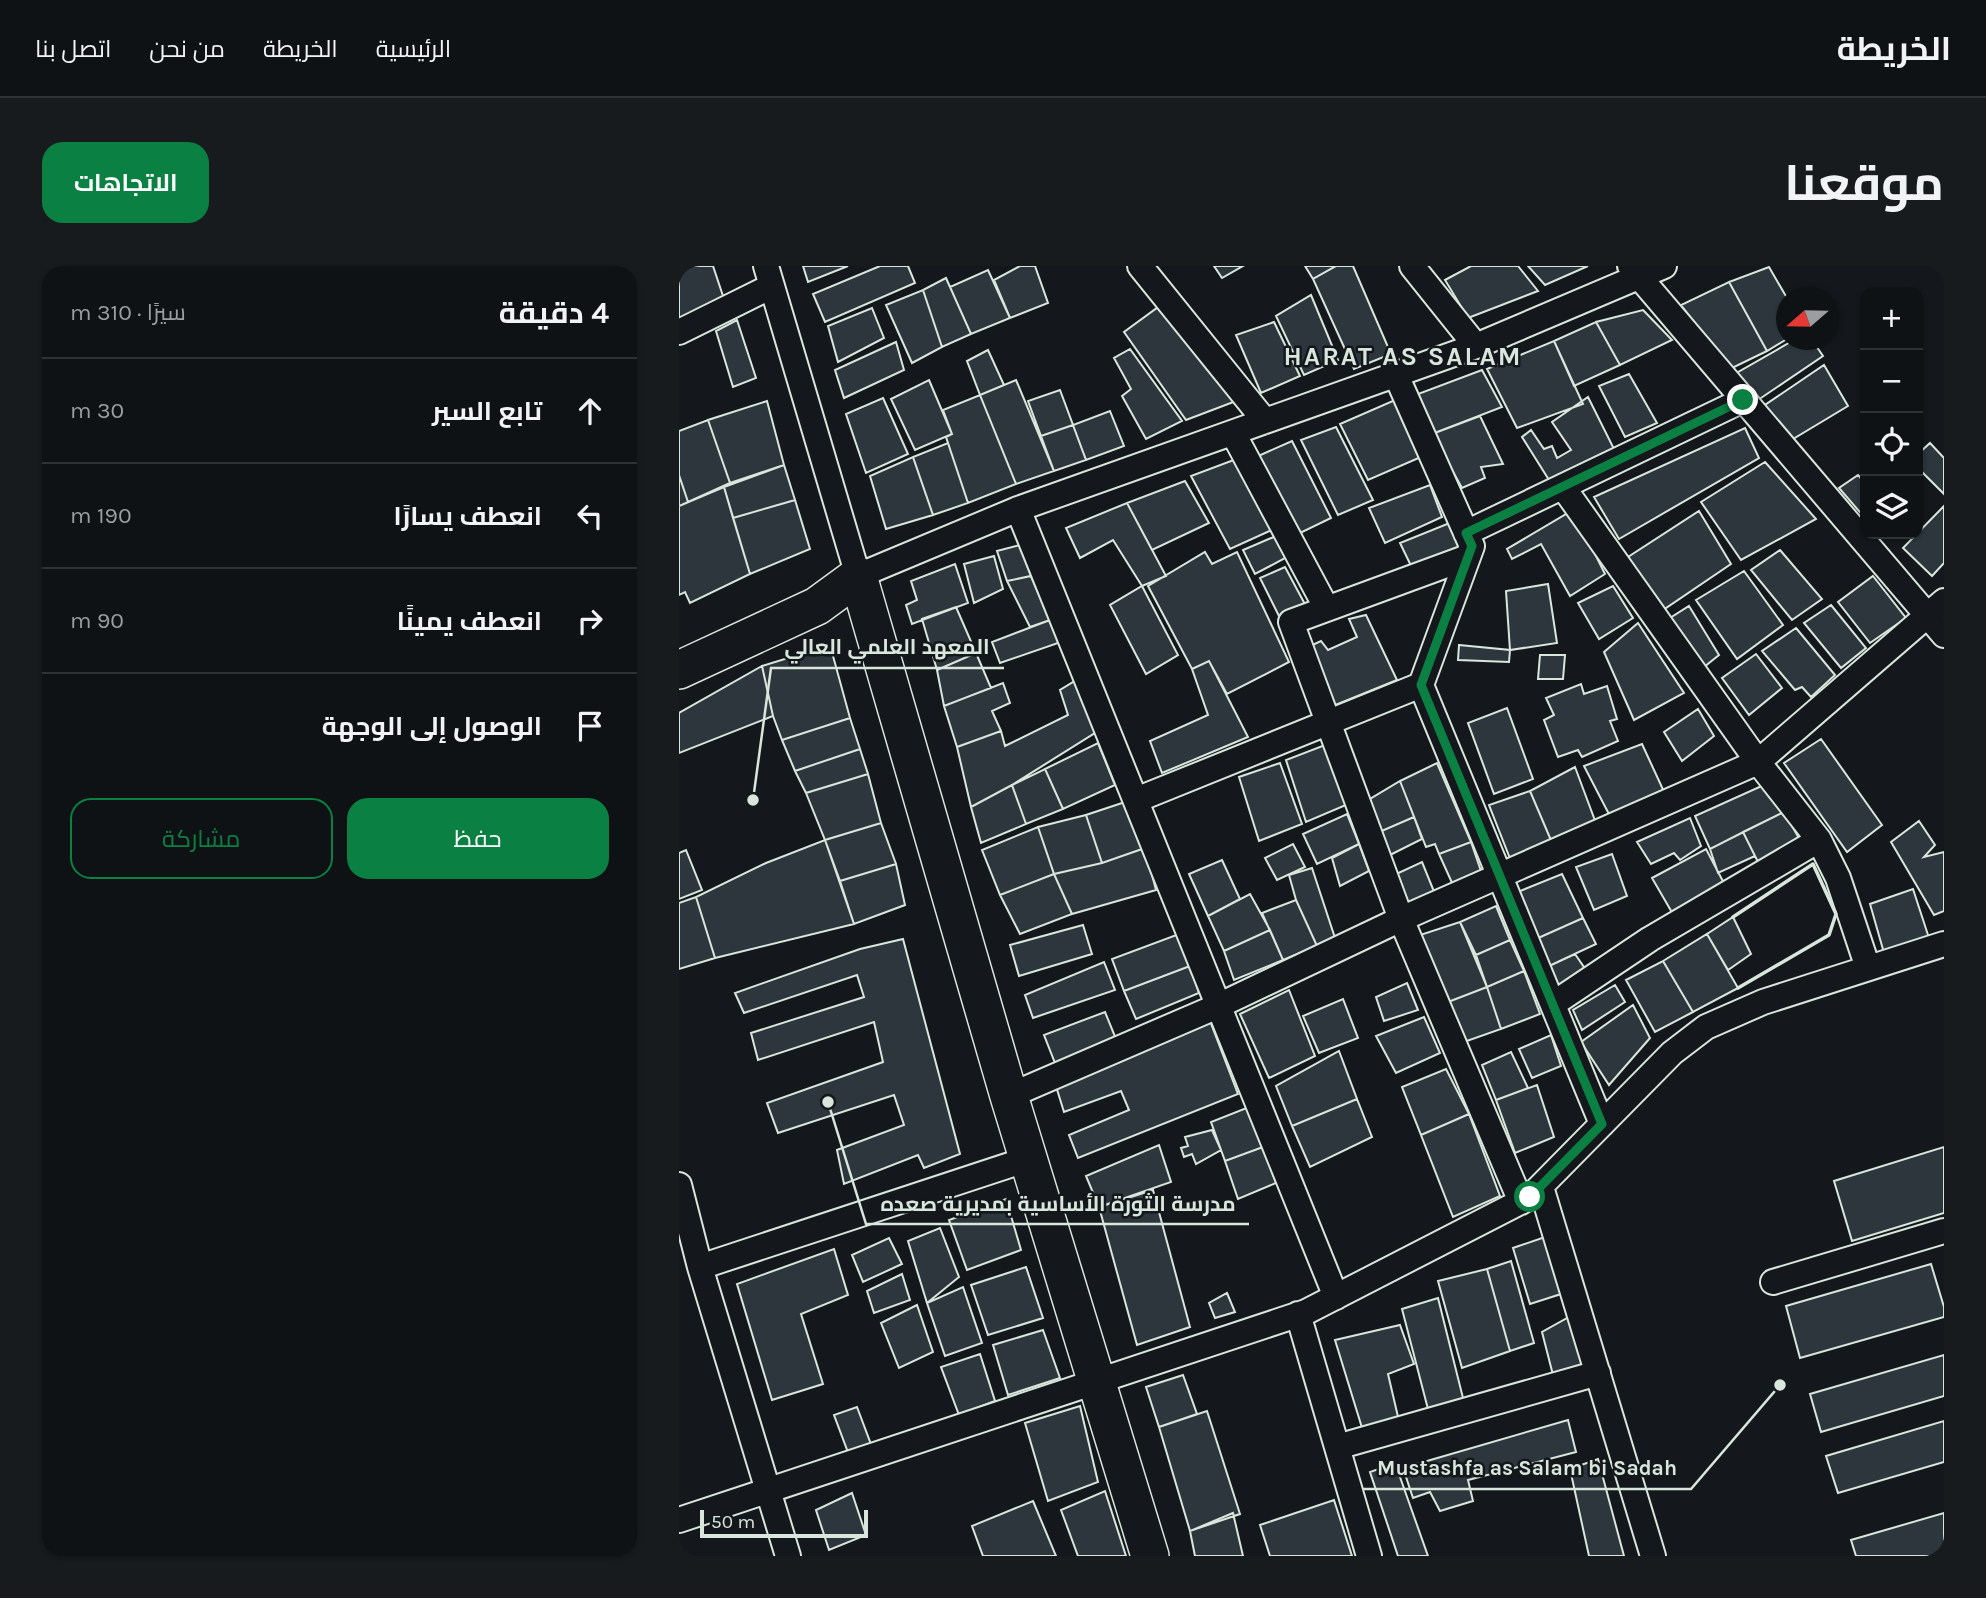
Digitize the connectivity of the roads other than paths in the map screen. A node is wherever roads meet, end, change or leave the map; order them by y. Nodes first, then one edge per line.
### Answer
1 (1140, 266) edge
2 (1412, 266) edge
3 (1664, 266) edge
4 (1634, 271) edge
5 (769, 276) edge
6 (679, 332) edge
7 (1476, 346) junction
8 (1396, 375) junction
9 (1743, 400) junction
10 (1265, 421) junction
11 (1233, 433) junction
12 (1563, 487) junction
13 (1019, 509) junction
14 (1467, 545) junction
15 (858, 576) junction
16 (1936, 608) edge
17 (1327, 609) junction
18 (1944, 635) edge
19 (679, 642) edge
20 (679, 670) edge
21 (1421, 685) junction
22 (1328, 723) junction
23 (1758, 762) junction
24 (1136, 800) junction
25 (1819, 840) junction
26 (1500, 876) junction
27 (1401, 919) junction
28 (1944, 944) edge
29 (1868, 968) junction
30 (1552, 1004) junction
31 (1218, 1006) junction
32 (1009, 1096) junction
33 (1602, 1124) junction
34 (1028, 1159) junction
35 (679, 1185) edge
36 (1541, 1187) junction
37 (1521, 1202) junction
38 (1944, 1231) edge
39 (700, 1267) junction
40 (1773, 1282) dead end
41 (1336, 1297) junction
42 (1298, 1314) junction
43 (1598, 1373) junction
44 (1096, 1380) junction
45 (1337, 1447) junction
46 (767, 1492) junction
47 (679, 1520) edge
48 (788, 1556) edge
49 (1150, 1556) edge
50 (1369, 1556) edge
51 (1653, 1556) edge

1 - 10 street
2 - 7 street
3 - 4 street
4 - 7 street
4 - 9 street
5 - 6 street
5 - 15 street
7 - 8 street
8 - 10 street
8 - 14 street
9 - 12 street
9 - 16 street
10 - 11 street
11 - 13 street
11 - 17 street
12 - 14 street
12 - 23 street
13 - 15 street
13 - 24 street
14 - 17 street
14 - 21 street
15 - 19 highway
15 - 20 highway
15 - 32 highway
16 - 18 street
16 - 23 street
17 - 22 street
21 - 22 street
21 - 26 street
22 - 24 street
22 - 27 street
23 - 25 street
23 - 26 street
24 - 31 street
25 - 29 street
25 - 30 street
26 - 27 street
26 - 30 street
27 - 31 street
27 - 37 street
28 - 29 street
29 - 33 street
30 - 33 street
31 - 32 street
31 - 41 street
32 - 34 highway
33 - 36 street
34 - 39 street
34 - 44 highway
35 - 39 street
36 - 37 street
36 - 43 street
37 - 41 street
38 - 40 street
39 - 46 street
41 - 42 street
42 - 44 street
42 - 45 street
43 - 45 street
43 - 51 street
44 - 46 street
44 - 49 highway
45 - 50 street
46 - 47 street
46 - 48 street

